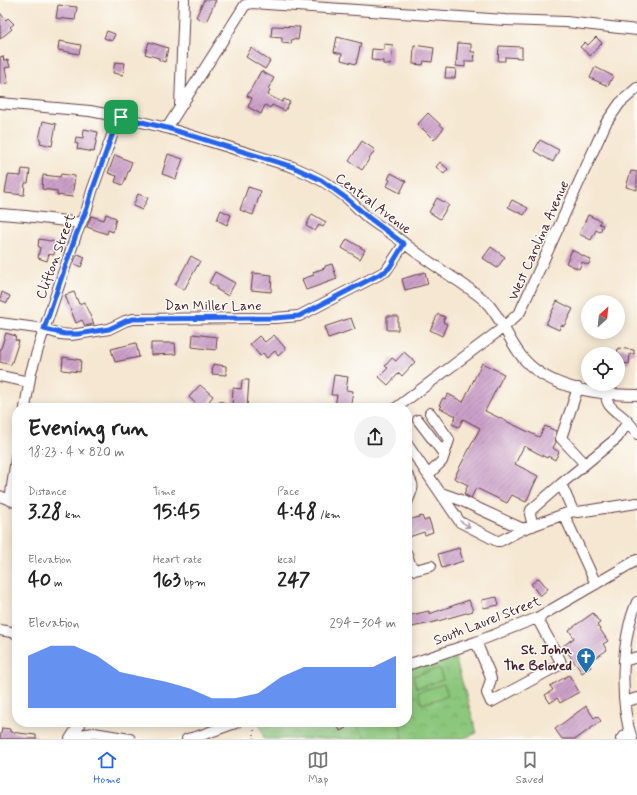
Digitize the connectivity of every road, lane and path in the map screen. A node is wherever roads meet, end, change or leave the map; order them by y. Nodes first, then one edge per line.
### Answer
1 (184, 0) edge
2 (253, 2) edge
3 (637, 30) edge
4 (637, 88) edge
5 (0, 103) edge
6 (179, 108) junction
7 (121, 117) junction
8 (167, 128) junction
9 (0, 214) edge
10 (82, 224) junction
11 (404, 244) junction
12 (0, 323) edge
13 (504, 327) junction
14 (44, 329) junction
15 (0, 376) edge
16 (29, 382) junction
17 (578, 388) junction
18 (607, 394) junction
19 (637, 395) edge
20 (25, 403) edge
21 (403, 403) edge
22 (430, 413) dead end
23 (418, 420) dead end
24 (628, 422) junction
25 (637, 434) edge
26 (412, 452) edge
27 (444, 454) junction
28 (584, 464) junction
29 (428, 476) junction
30 (412, 481) edge
31 (561, 484) junction
32 (412, 492) edge
33 (442, 493) junction
34 (0, 496) edge
35 (12, 501) edge
36 (637, 503) edge
37 (573, 511) junction
38 (561, 515) junction
39 (528, 527) junction
40 (637, 560) edge
41 (412, 566) edge
42 (430, 566) dead end
43 (596, 584) junction
44 (637, 602) edge
45 (537, 618) junction
46 (0, 630) edge
47 (12, 632) edge
48 (637, 634) edge
49 (627, 637) junction
50 (476, 642) junction
51 (637, 657) edge
52 (624, 662) junction
53 (412, 663) edge
54 (637, 698) edge
55 (625, 702) junction
56 (78, 727) edge
57 (224, 727) edge
58 (254, 727) edge
59 (631, 736) edge
60 (71, 738) edge
61 (130, 739) edge
62 (187, 739) edge
63 (254, 739) edge
64 (621, 739) edge

1 - 6 street
2 - 3 street
2 - 6 street
4 - 13 street, West Carolina Avenue
5 - 7 street, Central Avenue
6 - 8 street
7 - 8 street, Central Avenue
7 - 10 street, Clifton Street
8 - 11 street, Central Avenue
9 - 10 street
10 - 14 street, Clifton Street
11 - 13 street, Central Avenue
11 - 14 street, Dan Miller Lane
12 - 14 street, Dan Miller Lane
13 - 17 street, Central Avenue
13 - 21 street, West Carolina Avenue
14 - 16 street, Clifton Street
15 - 16 street
16 - 20 street, Clifton Street
17 - 18 street, Central Avenue
17 - 28 street
18 - 19 street, Central Avenue
18 - 24 street
22 - 27 street
23 - 27 street
24 - 25 street
24 - 28 street
26 - 29 street
27 - 29 street
28 - 31 street
29 - 33 street
30 - 32 street
31 - 37 street
31 - 39 street
33 - 39 street
33 -> 39 street
34 - 35 street
36 - 37 street
37 - 38 street
38 - 39 street
38 - 43 street
40 - 43 street, South Laurel Street
41 - 42 street
43 - 45 street, South Laurel Street
44 - 49 street
45 - 50 street, South Laurel Street
45 - 50 street
46 - 47 street
48 - 49 street
49 - 52 street
50 - 53 street, South Laurel Street
51 - 52 street
52 - 55 street
54 - 55 street
55 - 59 street
56 - 60 street
57 - 62 street
58 - 63 path
59 - 64 street
60 - 61 street

